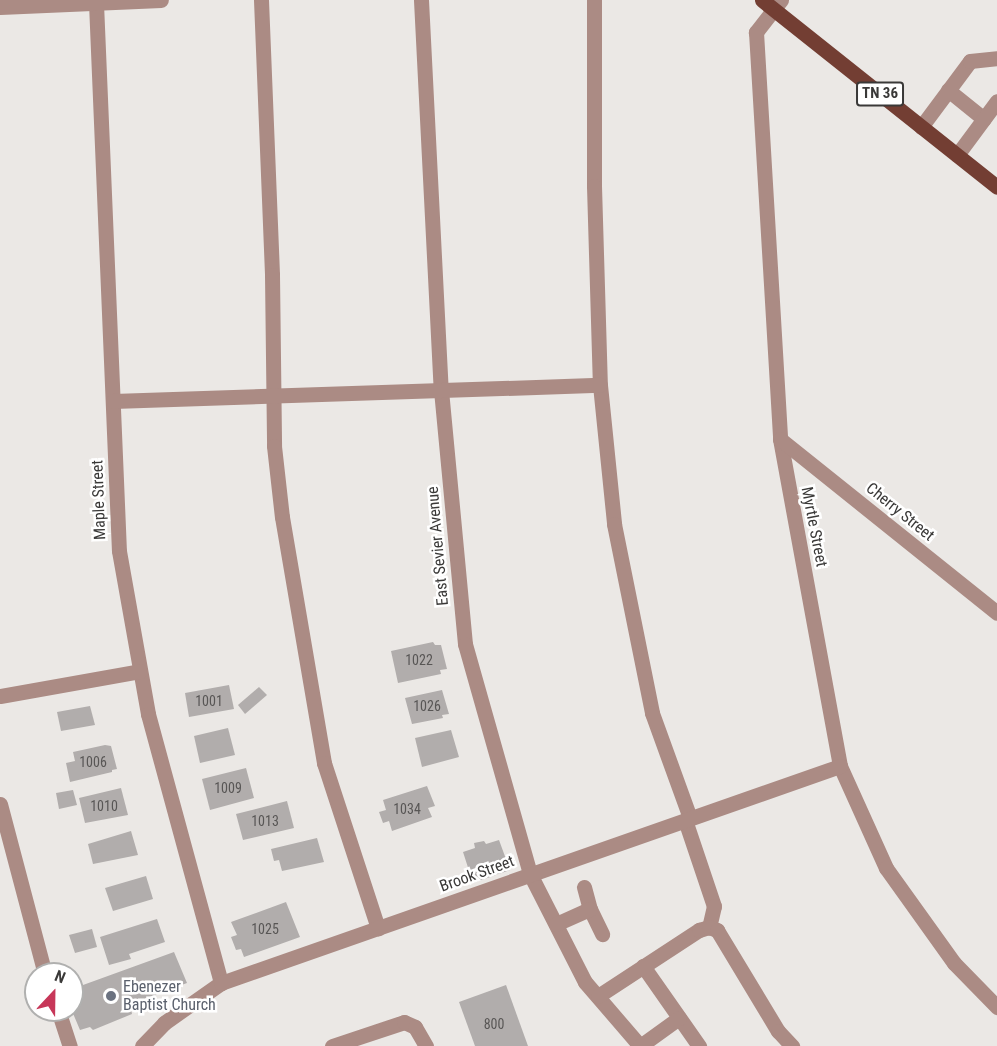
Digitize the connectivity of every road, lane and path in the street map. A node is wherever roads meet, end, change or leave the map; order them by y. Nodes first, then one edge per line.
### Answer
1 (161, 0) edge
2 (261, 0) edge
3 (422, 0) edge
4 (594, 0) edge
5 (96, 3) junction
6 (772, 3) edge
7 (10, 4) edge
8 (997, 58) edge
9 (948, 90) junction
10 (997, 101) edge
11 (984, 119) junction
12 (921, 127) junction
13 (957, 155) junction
14 (997, 188) edge
15 (600, 385) junction
16 (441, 390) junction
17 (273, 396) junction
18 (113, 401) junction
19 (780, 439) junction
20 (997, 613) edge
21 (141, 671) junction
22 (0, 696) edge
23 (840, 766) junction
24 (0, 804) edge
25 (687, 819) junction
26 (530, 874) junction
27 (585, 887) dead end
28 (590, 909) junction
29 (556, 924) junction
30 (709, 927) junction
31 (378, 928) junction
32 (602, 934) dead end
33 (42, 962) edge
34 (643, 966) junction
35 (221, 983) junction
36 (598, 996) junction
37 (997, 1007) edge
38 (679, 1018) junction
39 (61, 1022) edge
40 (784, 1043) edge
41 (70, 1046) edge
42 (142, 1046) edge
43 (332, 1046) edge
44 (426, 1046) edge
45 (640, 1046) edge
46 (699, 1046) edge

1 - 5 street
2 - 17 street
3 - 16 street, East Sevier Avenue
4 - 15 street
5 - 7 street
5 - 18 street, Maple Street
6 - 12 main road, TN 36
6 - 19 street, Myrtle Street
8 - 9 street
9 - 11 street
9 - 12 street
10 - 11 street
11 - 13 street
12 - 13 main road, TN 36
13 - 14 main road, TN 36
15 - 16 street
15 - 25 street
16 - 17 street
16 - 26 street, East Sevier Avenue
17 - 18 street
17 - 31 street
18 - 21 street, Maple Street
19 - 20 street, Cherry Street
19 - 23 street, Myrtle Street
21 - 22 street
21 - 35 street, Maple Street
23 - 25 street, Brook Street
23 - 37 street, Myrtle Street
24 - 33 street
25 - 26 street, Brook Street
25 - 30 street
26 - 29 street, East Sevier Avenue
26 - 31 street, Brook Street
27 - 28 street
28 - 29 street
28 - 32 street
29 - 36 street, East Sevier Avenue
30 - 34 street
30 - 40 street
31 - 35 street, Brook Street
34 - 36 street
34 - 38 street
35 - 42 street, Brook Street
36 - 45 street, East Sevier Avenue
38 - 45 street
38 - 46 street
39 - 41 street
43 - 44 street

